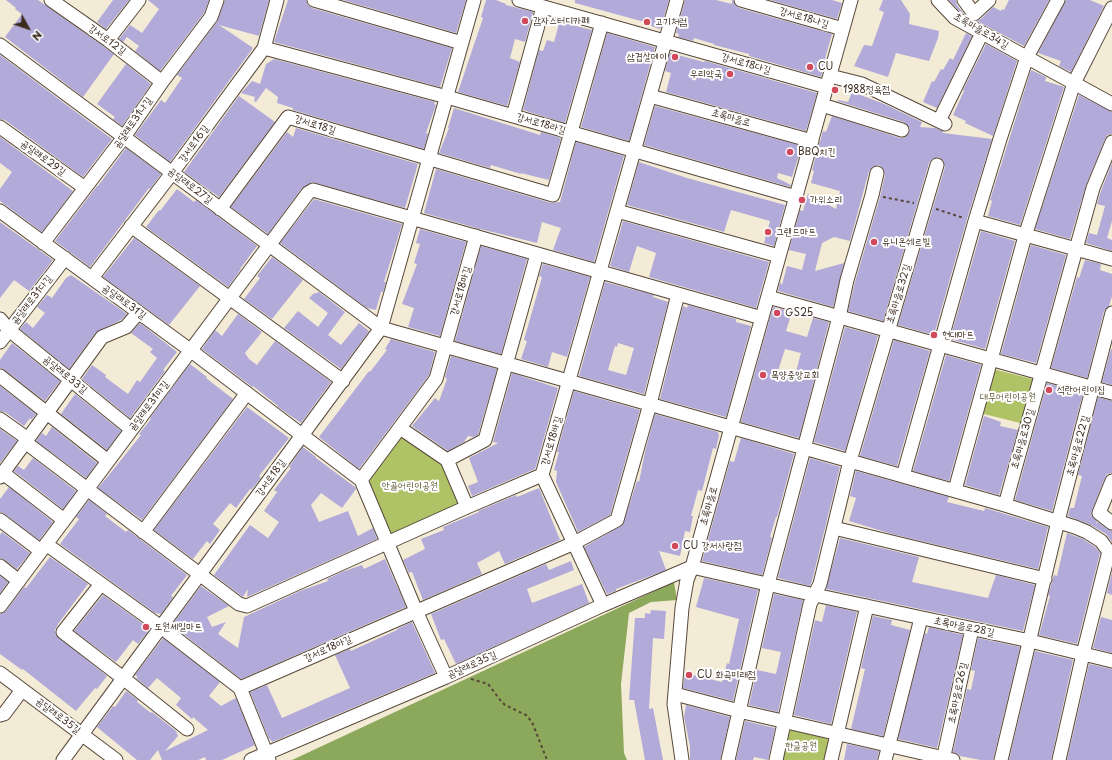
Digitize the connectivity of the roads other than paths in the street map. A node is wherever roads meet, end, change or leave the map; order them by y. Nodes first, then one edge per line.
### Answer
1 (139, 0) edge
2 (217, 0) edge
3 (277, 0) edge
4 (314, 0) edge
5 (474, 0) edge
6 (519, 0) edge
7 (677, 0) edge
8 (741, 0) edge
9 (851, 0) edge
10 (938, 0) edge
11 (964, 0) edge
12 (989, 0) edge
13 (1058, 0) edge
14 (1105, 0) edge
15 (58, 2) edge
16 (543, 7) junction
17 (1112, 7) edge
18 (971, 20) junction
19 (602, 23) junction
20 (843, 29) junction
21 (982, 33) junction
22 (108, 40) junction
23 (665, 41) junction
24 (462, 43) junction
25 (0, 45) edge
26 (264, 48) junction
27 (1027, 57) junction
28 (162, 82) junction
29 (828, 82) junction
30 (1074, 83) junction
31 (650, 96) junction
32 (447, 97) junction
33 (1112, 104) edge
34 (822, 105) junction
35 (513, 116) junction
36 (0, 127) edge
37 (902, 130) dead end
38 (571, 132) junction
39 (124, 137) junction
40 (812, 141) junction
41 (1112, 142) edge
42 (634, 150) junction
43 (430, 159) junction
44 (937, 165) dead end
45 (172, 173) junction
46 (877, 174) dead end
47 (85, 188) junction
48 (796, 197) junction
49 (220, 209) junction
50 (0, 211) edge
51 (617, 211) junction
52 (413, 218) junction
53 (975, 221) junction
54 (131, 226) junction
55 (476, 236) junction
56 (1025, 236) junction
57 (43, 243) junction
58 (270, 246) junction
59 (1076, 249) junction
60 (537, 254) junction
61 (779, 256) junction
62 (65, 258) junction
63 (1112, 259) edge
64 (600, 272) junction
65 (92, 278) junction
66 (678, 294) junction
67 (768, 297) junction
68 (229, 298) junction
69 (138, 313) junction
70 (1112, 313) edge
71 (838, 317) junction
72 (762, 318) junction
73 (0, 319) edge
74 (381, 328) junction
75 (9, 330) junction
76 (888, 331) junction
77 (0, 342) edge
78 (445, 346) junction
79 (940, 346) junction
80 (190, 350) junction
81 (991, 360) junction
82 (506, 364) junction
83 (1042, 374) junction
84 (0, 376) edge
85 (70, 381) junction
86 (343, 381) junction
87 (569, 381) junction
88 (1094, 388) junction
89 (247, 393) junction
90 (1112, 393) edge
91 (650, 404) junction
92 (47, 414) junction
93 (0, 419) edge
94 (731, 427) junction
95 (400, 428) junction
96 (131, 429) junction
97 (302, 435) junction
98 (26, 441) junction
99 (804, 448) junction
100 (447, 460) junction
101 (850, 461) junction
102 (108, 462) junction
103 (1, 475) edge
104 (542, 476) junction
105 (903, 476) junction
106 (361, 480) junction
107 (1112, 481) edge
108 (88, 488) junction
109 (955, 490) junction
110 (1005, 505) junction
111 (467, 507) junction
112 (0, 520) edge
113 (64, 520) junction
114 (1058, 522) junction
115 (1112, 523) edge
116 (834, 528) junction
117 (143, 532) junction
118 (387, 543) junction
119 (574, 543) junction
120 (44, 547) junction
121 (1111, 554) edge
122 (0, 566) edge
123 (692, 566) junction
124 (200, 574) junction
125 (1045, 579) junction
126 (19, 580) junction
127 (101, 584) junction
128 (768, 584) junction
129 (815, 595) junction
130 (603, 605) junction
131 (0, 606) edge
132 (867, 606) junction
133 (416, 611) junction
134 (921, 618) junction
135 (161, 627) junction
136 (972, 628) junction
137 (1030, 641) junction
138 (1083, 654) junction
139 (1112, 662) edge
140 (0, 673) edge
141 (446, 676) junction
142 (123, 678) junction
143 (240, 688) junction
144 (22, 690) junction
145 (675, 694) junction
146 (738, 711) junction
147 (0, 715) edge
148 (785, 722) junction
149 (187, 729) dead end
150 (82, 734) junction
151 (837, 734) junction
152 (889, 746) junction
153 (268, 757) edge
154 (946, 759) edge
155 (63, 760) edge
156 (116, 760) edge
157 (251, 760) edge
158 (682, 760) edge
159 (728, 760) edge
160 (776, 760) edge
161 (831, 760) edge
162 (885, 760) edge
163 (1001, 760) edge
164 (1059, 760) edge

1 - 22 street
2 - 28 street, 곰달래로31나길
3 - 26 street, 강서로16길
4 - 24 street
5 - 24 street, 강서로18길
6 - 16 street, 강서로18다길
7 - 23 street
8 - 20 street, 강서로18나길
9 - 20 street, 초록마을로
10 - 18 street, 초록마을로34길
11 - 18 street
12 - 18 street
13 - 27 street
14 - 17 street
15 - 22 street, 강서로12길
16 - 19 street, 강서로18다길
16 - 35 street
17 - 30 street
18 - 21 street, 초록마을로34길
19 - 23 street, 강서로18다길
19 - 38 street
20 - 29 street, 초록마을로
21 - 27 street, 초록마을로34길
21 - 29 street
22 - 28 street, 강서로12길
23 - 29 street, 강서로18다길
23 - 31 street
24 - 32 street, 강서로18길
25 - 39 street, 곰달래로27길
26 - 32 street
26 - 45 street, 강서로16길
27 - 30 street, 초록마을로34길
27 - 53 street
28 - 39 street, 곰달래로31나길
29 - 34 street, 초록마을로
30 - 33 street, 초록마을로34길
30 - 56 street
31 - 40 street, 초록마을로
31 - 42 street
32 - 35 street, 강서로18라길
32 - 43 street, 강서로18길
34 - 37 street
34 - 40 street, 초록마을로
35 - 38 street, 강서로18라길
36 - 47 street, 곰달래로29길
38 - 42 street, 강서로18라길
38 - 43 street, 강서로18길
39 - 45 street, 곰달래로27길
39 - 47 street, 곰달래로31나길
40 - 48 street, 초록마을로
41 - 59 street
42 - 48 street, 강서로18라길
42 - 51 street
43 - 49 street, 강서로18길
43 - 52 street, 강서로18길
44 - 76 street, 초록마을로32길
45 - 49 street, 곰달래로27길
45 - 54 street, 강서로16길
46 - 71 street
47 - 57 street, 곰달래로31나길
48 - 61 street, 초록마을로
49 - 58 street, 곰달래로27길
50 - 57 street, 곰달래로31길
51 - 61 street
51 - 64 street
52 - 55 street
52 - 58 street
52 - 74 street, 강서로18길
53 - 56 street
53 - 79 street
54 - 65 street, 강서로16길
54 - 68 street
55 - 60 street
55 - 78 street, 강서로18마길
56 - 59 street
56 - 81 street
57 - 62 street, 곰달래로31길
58 - 68 street
58 - 74 street, 곰달래로27길
59 - 63 street
59 - 83 street
60 - 64 street
60 - 82 street
61 - 67 street, 초록마을로
62 - 65 street, 곰달래로31길
62 - 75 street, 곰달래로31다길
64 - 66 street
64 - 87 street
65 - 69 street, 곰달래로31길
66 - 72 street
66 - 91 street
67 - 71 street, 초록마을로32길
67 - 72 street, 초록마을로
68 - 80 street
68 - 86 street
69 - 80 street, 곰달래로31길
69 - 85 street
70 - 88 street, 초록마을로22길
71 - 76 street, 초록마을로32길
71 - 99 street
72 - 94 street, 초록마을로
73 - 75 street, 곰달래로33길
74 - 78 street
74 - 86 street, 강서로18길
75 - 77 street, 곰달래로31다길
75 - 85 street, 곰달래로33길
76 - 79 street, 초록마을로32길
76 - 101 street
78 - 82 street
78 - 95 street
79 - 81 street, 초록마을로32길
79 - 105 street
80 - 89 street, 곰달래로31길
80 - 96 street, 곰달래로31마길
81 - 83 street, 초록마을로32길
81 - 109 street
82 - 87 street
82 - 100 street
83 - 88 street, 초록마을로32길
83 - 110 street, 초록마을로30길
84 - 92 street
85 - 92 street
85 - 96 street, 곰달래로33길
86 - 97 street, 강서로18길
87 - 91 street
87 - 104 street, 강서로18바길
88 - 90 street, 초록마을로32길
88 - 114 street, 초록마을로22길
89 - 97 street, 곰달래로31길
89 - 117 street
91 - 94 street
91 - 119 street
92 - 98 street
92 - 102 street
93 - 98 street
94 - 99 street
94 - 123 street, 초록마을로
95 - 100 street
95 - 106 street
96 - 102 street, 곰달래로31마길
97 - 106 street
97 - 124 street, 강서로18길
98 - 103 street
98 - 108 street
99 - 101 street
99 - 128 street
100 - 111 street
101 - 105 street
101 - 116 street
102 - 108 street, 곰달래로31마길
103 - 113 street
104 - 111 street
104 - 119 street, 강서로18바길
105 - 109 street
106 - 118 street
107 - 115 street
108 - 113 street, 곰달래로31마길
108 - 117 street
109 - 110 street
110 - 114 street
111 - 118 street
112 - 120 street
113 - 120 street, 곰달래로31마길
114 - 121 street
114 - 125 street, 초록마을로22길
116 - 125 street
116 - 129 street
117 - 124 street
118 - 124 street
118 - 133 street
119 - 130 street, 강서로18바길
119 - 133 street, 강서로18아길
120 - 126 street, 곰달래로31마길
120 - 127 street
121 - 138 street
122 - 126 street
123 - 128 street, 초록마을로28길
123 - 130 street, 곰달래로35길
123 - 145 street, 초록마을로
124 - 135 street, 강서로18길
125 - 137 street, 초록마을로22길
126 - 131 street, 곰달래로31마길
127 - 135 street
127 - 142 street
128 - 129 street, 초록마을로28길
128 - 146 street
129 - 132 street, 초록마을로28길
129 - 148 street
130 - 141 street, 곰달래로35길
132 - 134 street, 초록마을로28길
132 - 151 street
133 - 141 street
133 - 143 street, 강서로18아길
134 - 136 street, 초록마을로28길
134 - 152 street
135 - 142 street, 강서로18길
135 - 143 street
136 - 137 street, 초록마을로28길
136 - 154 street, 초록마을로26길
137 - 138 street, 초록마을로28길
137 - 163 street, 초록마을로22길
138 - 139 street, 초록마을로28길
138 - 164 street
140 - 144 street, 곰달래로35길
141 - 153 street, 곰달래로35길
142 - 149 street
142 - 150 street, 강서로18길
143 - 153 street
144 - 147 street
144 - 150 street, 곰달래로35길
145 - 146 street, 초록마을로26길
145 - 158 street, 초록마을로
146 - 148 street, 초록마을로26길
146 - 159 street
148 - 151 street, 초록마을로26길
148 - 160 street
150 - 155 street, 강서로18길
150 - 156 street, 곰달래로35길
151 - 152 street, 초록마을로26길
151 - 161 street
152 - 154 street, 초록마을로26길
152 - 162 street
153 - 157 street, 곰달래로35길

